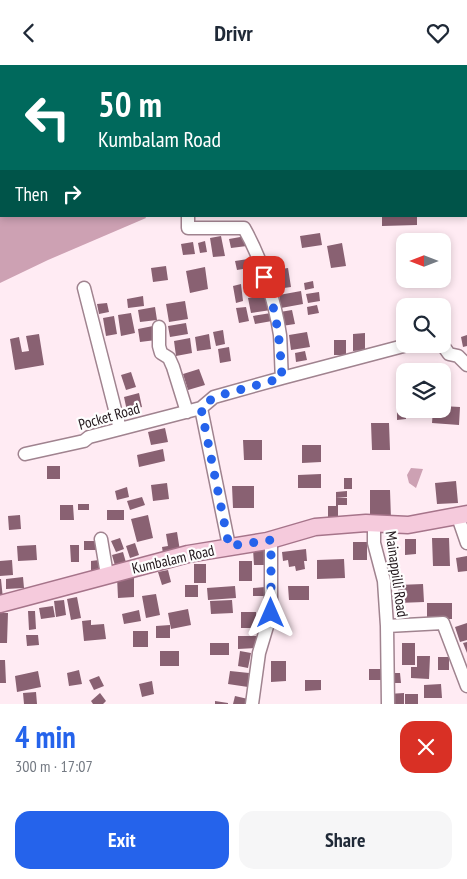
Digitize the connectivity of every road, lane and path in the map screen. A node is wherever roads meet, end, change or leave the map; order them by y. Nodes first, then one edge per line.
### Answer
1 (188, 217) edge
2 (84, 288) dead end
3 (159, 327) dead end
4 (396, 348) edge
5 (447, 353) edge
6 (467, 365) edge
7 (282, 378) junction
8 (201, 408) junction
9 (187, 412) junction
10 (120, 429) junction
11 (25, 454) dead end
12 (462, 516) edge
13 (374, 524) junction
14 (101, 539) dead end
15 (271, 540) junction
16 (467, 543) edge
17 (229, 546) junction
18 (107, 575) junction
19 (0, 604) edge
20 (387, 625) junction
21 (467, 686) edge
22 (252, 704) edge
23 (388, 704) edge

1 - 7 street
2 - 10 street
3 - 9 street
4 - 7 street, Pocket Road
5 - 6 street
7 - 8 street, Pocket Road
8 - 9 street, Pocket Road
8 - 17 street
9 - 10 street, Pocket Road
10 - 11 street, Pocket Road
12 - 13 main road, Kumbalam Road
12 - 16 street
13 - 15 main road, Kumbalam Road
13 - 20 street, Mainappilli Road
14 - 18 street
15 - 17 main road, Kumbalam Road
15 - 22 street
17 - 18 main road, Kumbalam Road
18 - 19 main road, Kumbalam Road
20 - 21 street, Mainappilli Road
20 - 23 street

